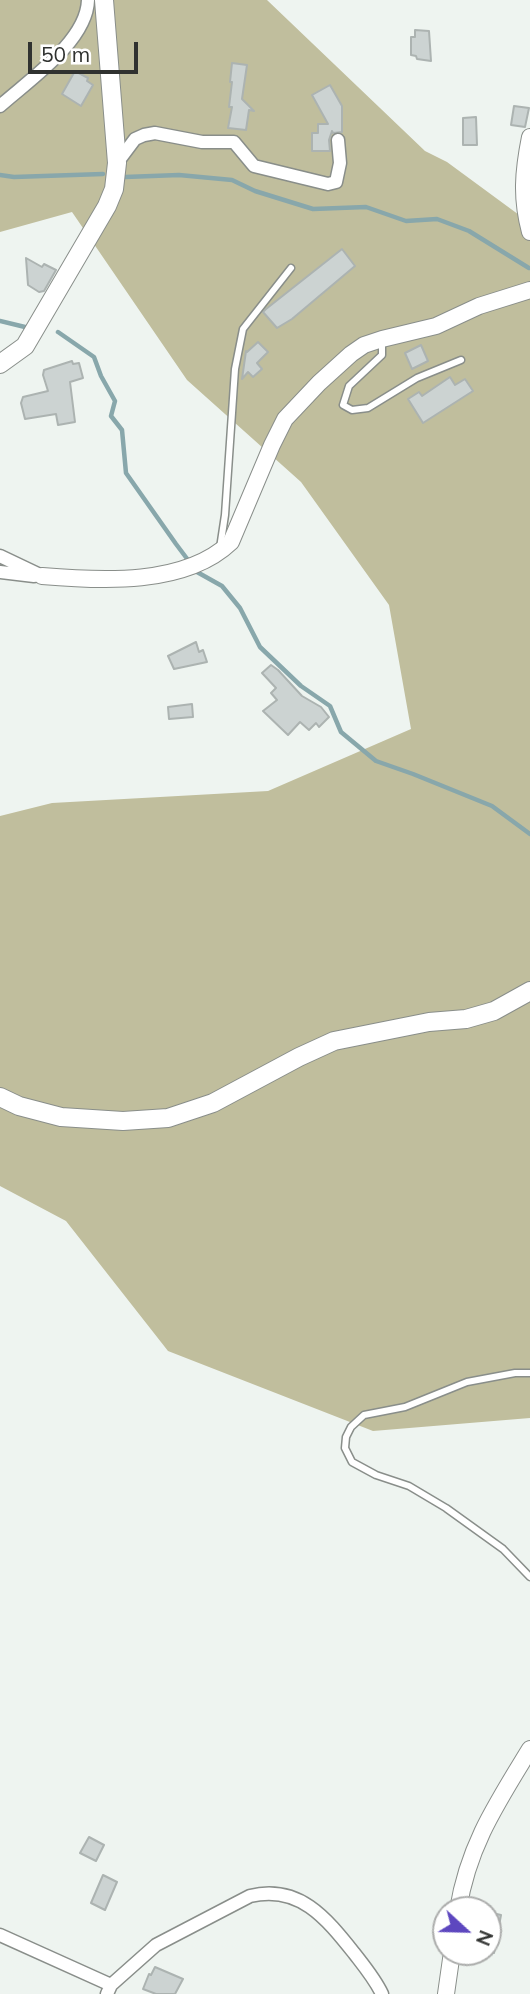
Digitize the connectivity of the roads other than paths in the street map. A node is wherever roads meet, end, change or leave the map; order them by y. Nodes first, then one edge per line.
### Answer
1 (88, 0) edge
2 (104, 0) edge
3 (0, 106) edge
4 (530, 137) edge
5 (338, 139) dead end
6 (117, 163) junction
7 (530, 232) edge
8 (291, 268) dead end
9 (530, 289) edge
10 (382, 339) junction
11 (461, 360) dead end
12 (0, 364) edge
13 (219, 553) junction
14 (0, 556) edge
15 (0, 572) edge
16 (42, 576) junction
17 (530, 991) edge
18 (0, 1097) edge
19 (530, 1373) edge
20 (530, 1577) edge
21 (530, 1749) edge
22 (461, 1896) edge
23 (0, 1935) edge
24 (450, 1966) edge
25 (109, 1990) edge
26 (382, 1994) edge
27 (446, 1994) edge

1 - 3 street
2 - 6 main road
4 - 7 street
5 - 6 street
6 - 12 main road
8 - 13 lane
9 - 10 street
10 - 11 lane
10 - 13 street
13 - 16 street
14 - 16 street
15 - 16 street
17 - 18 main road
19 - 20 lane
21 - 22 street
23 - 25 street
24 - 27 street
25 - 26 street

